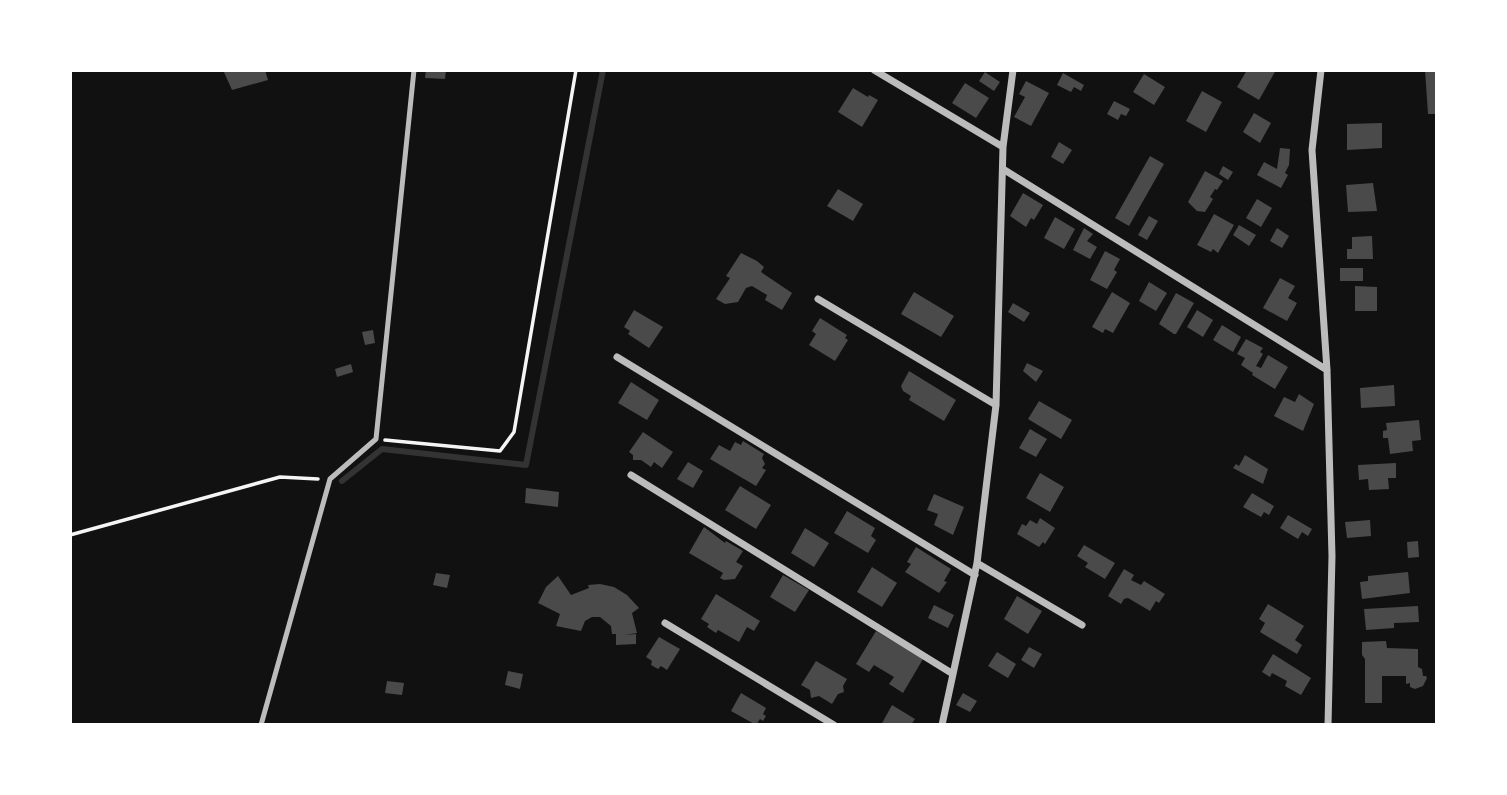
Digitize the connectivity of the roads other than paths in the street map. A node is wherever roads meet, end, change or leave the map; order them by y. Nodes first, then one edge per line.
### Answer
1 (414, 70) edge
2 (874, 70) edge
3 (1013, 70) edge
4 (1321, 70) edge
5 (1003, 147) junction
6 (1003, 169) junction
7 (818, 299) dead end
8 (617, 357) dead end
9 (1327, 370) junction
10 (996, 405) junction
11 (631, 475) dead end
12 (977, 563) junction
13 (975, 575) junction
14 (665, 623) dead end
15 (1082, 625) dead end
16 (953, 674) junction
17 (261, 725) edge
18 (834, 725) edge
19 (942, 725) edge
20 (1328, 725) edge

1 - 17 lane
2 - 5 street
3 - 5 street
4 - 9 street
5 - 6 street
6 - 9 street
6 - 10 street
7 - 10 street
8 - 13 street
9 - 20 street
10 - 12 street
11 - 16 street
12 - 13 street
12 - 15 street
13 - 16 street
14 - 18 street
16 - 19 street

